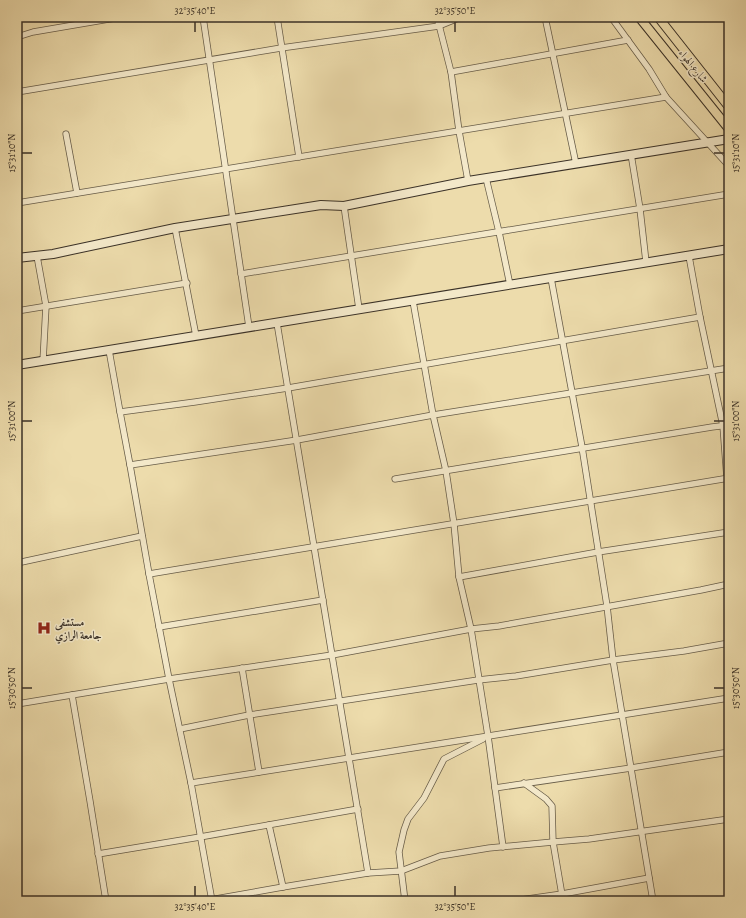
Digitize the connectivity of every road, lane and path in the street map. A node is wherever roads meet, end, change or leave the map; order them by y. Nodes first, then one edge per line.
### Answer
1 (121, 17) edge
2 (203, 17) edge
3 (277, 17) edge
4 (437, 17) edge
5 (461, 17) edge
6 (545, 17) edge
7 (611, 17) edge
8 (639, 17) edge
9 (658, 17) edge
10 (439, 26) junction
11 (17, 37) edge
12 (628, 40) junction
13 (281, 48) junction
14 (552, 53) junction
15 (209, 60) junction
16 (451, 72) junction
17 (17, 92) edge
18 (666, 98) junction
19 (729, 107) edge
20 (565, 114) junction
21 (729, 129) edge
22 (459, 131) junction
23 (66, 134) dead end
24 (729, 139) edge
25 (707, 142) junction
26 (631, 154) junction
27 (299, 157) junction
28 (576, 164) junction
29 (729, 166) edge
30 (225, 169) junction
31 (486, 178) junction
32 (468, 181) junction
33 (77, 194) junction
34 (729, 194) edge
35 (17, 203) edge
36 (344, 206) junction
37 (640, 209) junction
38 (233, 219) junction
39 (175, 228) junction
40 (499, 232) junction
41 (729, 249) edge
42 (351, 255) junction
43 (37, 256) junction
44 (689, 256) junction
45 (17, 258) edge
46 (646, 262) junction
47 (241, 274) junction
48 (551, 278) junction
49 (186, 283) junction
50 (510, 285) junction
51 (413, 301) junction
52 (46, 306) junction
53 (359, 309) junction
54 (17, 310) edge
55 (700, 317) junction
56 (277, 323) junction
57 (249, 328) junction
58 (196, 336) junction
59 (562, 340) junction
60 (109, 350) junction
61 (43, 361) junction
62 (424, 364) junction
63 (17, 365) edge
64 (729, 368) edge
65 (711, 370) junction
66 (288, 388) junction
67 (572, 393) junction
68 (120, 412) junction
69 (433, 415) junction
70 (726, 426) edge
71 (296, 440) junction
72 (582, 448) junction
73 (130, 465) junction
74 (446, 471) junction
75 (395, 479) dead end
76 (728, 479) edge
77 (729, 491) edge
78 (590, 501) junction
79 (454, 524) junction
80 (729, 532) edge
81 (142, 536) junction
82 (314, 547) junction
83 (598, 552) junction
84 (17, 563) edge
85 (149, 574) junction
86 (459, 577) junction
87 (729, 584) edge
88 (323, 600) junction
89 (607, 606) junction
90 (159, 626) junction
91 (471, 629) junction
92 (729, 643) edge
93 (332, 655) junction
94 (613, 660) junction
95 (242, 668) junction
96 (169, 679) junction
97 (478, 680) junction
98 (72, 695) junction
99 (729, 698) edge
100 (340, 702) junction
101 (17, 704) edge
102 (622, 715) junction
103 (249, 716) junction
104 (180, 729) junction
105 (488, 736) junction
106 (729, 752) edge
107 (349, 758) junction
108 (631, 768) junction
109 (259, 772) junction
110 (191, 783) junction
111 (524, 783) junction
112 (495, 788) junction
113 (358, 809) junction
114 (729, 819) edge
115 (269, 825) junction
116 (641, 832) junction
117 (200, 837) junction
118 (553, 842) junction
119 (503, 847) junction
120 (98, 854) junction
121 (401, 871) junction
122 (368, 873) junction
123 (649, 878) junction
124 (283, 887) junction
125 (562, 894) junction
126 (212, 900) edge
127 (106, 901) edge
128 (204, 901) edge
129 (405, 901) edge
130 (513, 901) edge
131 (563, 901) edge
132 (653, 901) edge

1 - 11 street
2 - 15 street
3 - 13 street
4 - 10 street
5 - 10 street
6 - 14 street
7 - 12 street
8 - 21 main road, شارع الهواء
9 - 19 main road, شارع الهواء
10 - 13 street
10 - 16 street
12 - 14 street
12 - 18 street
13 - 15 street
13 - 27 street
14 - 16 street
14 - 20 street
15 - 17 street
15 - 30 street
16 - 22 street
18 - 20 street
18 - 25 street
20 - 22 street
20 - 28 street
22 - 27 street
22 - 32 street
23 - 33 street
24 - 25 street
25 - 26 street
25 - 29 street
26 - 28 street
26 - 37 street
27 - 30 street
28 - 31 street
30 - 33 street
30 - 38 street
31 - 32 street
31 - 40 street
32 - 36 street
33 - 35 street
34 - 37 street
36 - 38 street
36 - 42 street
37 - 40 street
37 - 46 street
38 - 39 street
38 - 47 street
39 - 43 street
39 - 49 street
40 - 42 street
40 - 50 street
41 - 44 street
42 - 47 street
42 - 53 street
43 - 45 street
43 - 52 street
44 - 46 street
44 - 55 street
46 - 48 street
47 - 57 street
48 - 50 street
48 - 59 street
49 - 52 street
49 - 58 street
50 - 51 street
51 - 53 street
51 - 62 street
52 - 54 street
52 - 61 street
53 - 56 street
55 - 59 street
55 - 65 street
56 - 57 street
56 - 66 street
57 - 58 street
58 - 60 street
59 - 62 street
59 - 67 street
60 - 61 street
60 - 68 street
61 - 63 street
62 - 66 street
62 - 69 street
64 - 65 street
65 - 67 street
65 - 70 street
66 - 68 street
66 - 71 street
67 - 69 street
67 - 72 street
68 - 73 street
69 - 71 street
69 - 74 street
70 - 72 street
70 - 76 street
71 - 73 street
71 - 82 street
72 - 74 street
72 - 78 street
73 - 81 street
74 - 75 street
74 - 79 street
76 - 77 street
76 - 78 street
78 - 79 street
78 - 83 street
79 - 82 street
79 - 86 street
80 - 83 street
81 - 84 street
81 - 85 street
82 - 85 street
82 - 88 street
83 - 86 street
83 - 89 street
85 - 90 street
86 - 91 street
87 - 89 street
88 - 90 street
88 - 93 street
89 - 91 street
89 - 94 street
90 - 96 street
91 - 93 street
91 - 97 street
92 - 94 street
93 - 95 street
93 - 100 street
94 - 97 street
94 - 102 street
95 - 96 street
95 - 103 street
96 - 98 street
96 - 104 street
97 - 100 street
97 - 105 street
98 - 101 street
98 - 120 street
99 - 102 street
100 - 103 street
100 - 107 street
102 - 105 street
102 - 108 street
103 - 104 street
103 - 109 street
104 - 110 street
105 - 107 street
105 - 112 street
105 - 121 street
106 - 108 street
107 - 109 street
107 - 113 street
108 - 111 street
108 - 116 street
109 - 110 street
110 - 117 street
111 - 112 street
111 - 118 street
112 - 119 street
113 - 115 street
113 - 122 street
114 - 116 street
115 - 117 street
115 - 124 street
116 - 118 street
116 - 123 street
117 - 120 street
117 - 126 street
118 - 119 street
118 - 125 street
119 - 121 street
120 - 127 street
121 - 122 street
121 - 129 street
122 - 124 street
123 - 125 street
123 - 132 street
124 - 126 street
125 - 130 street
125 - 131 street
126 - 128 street

